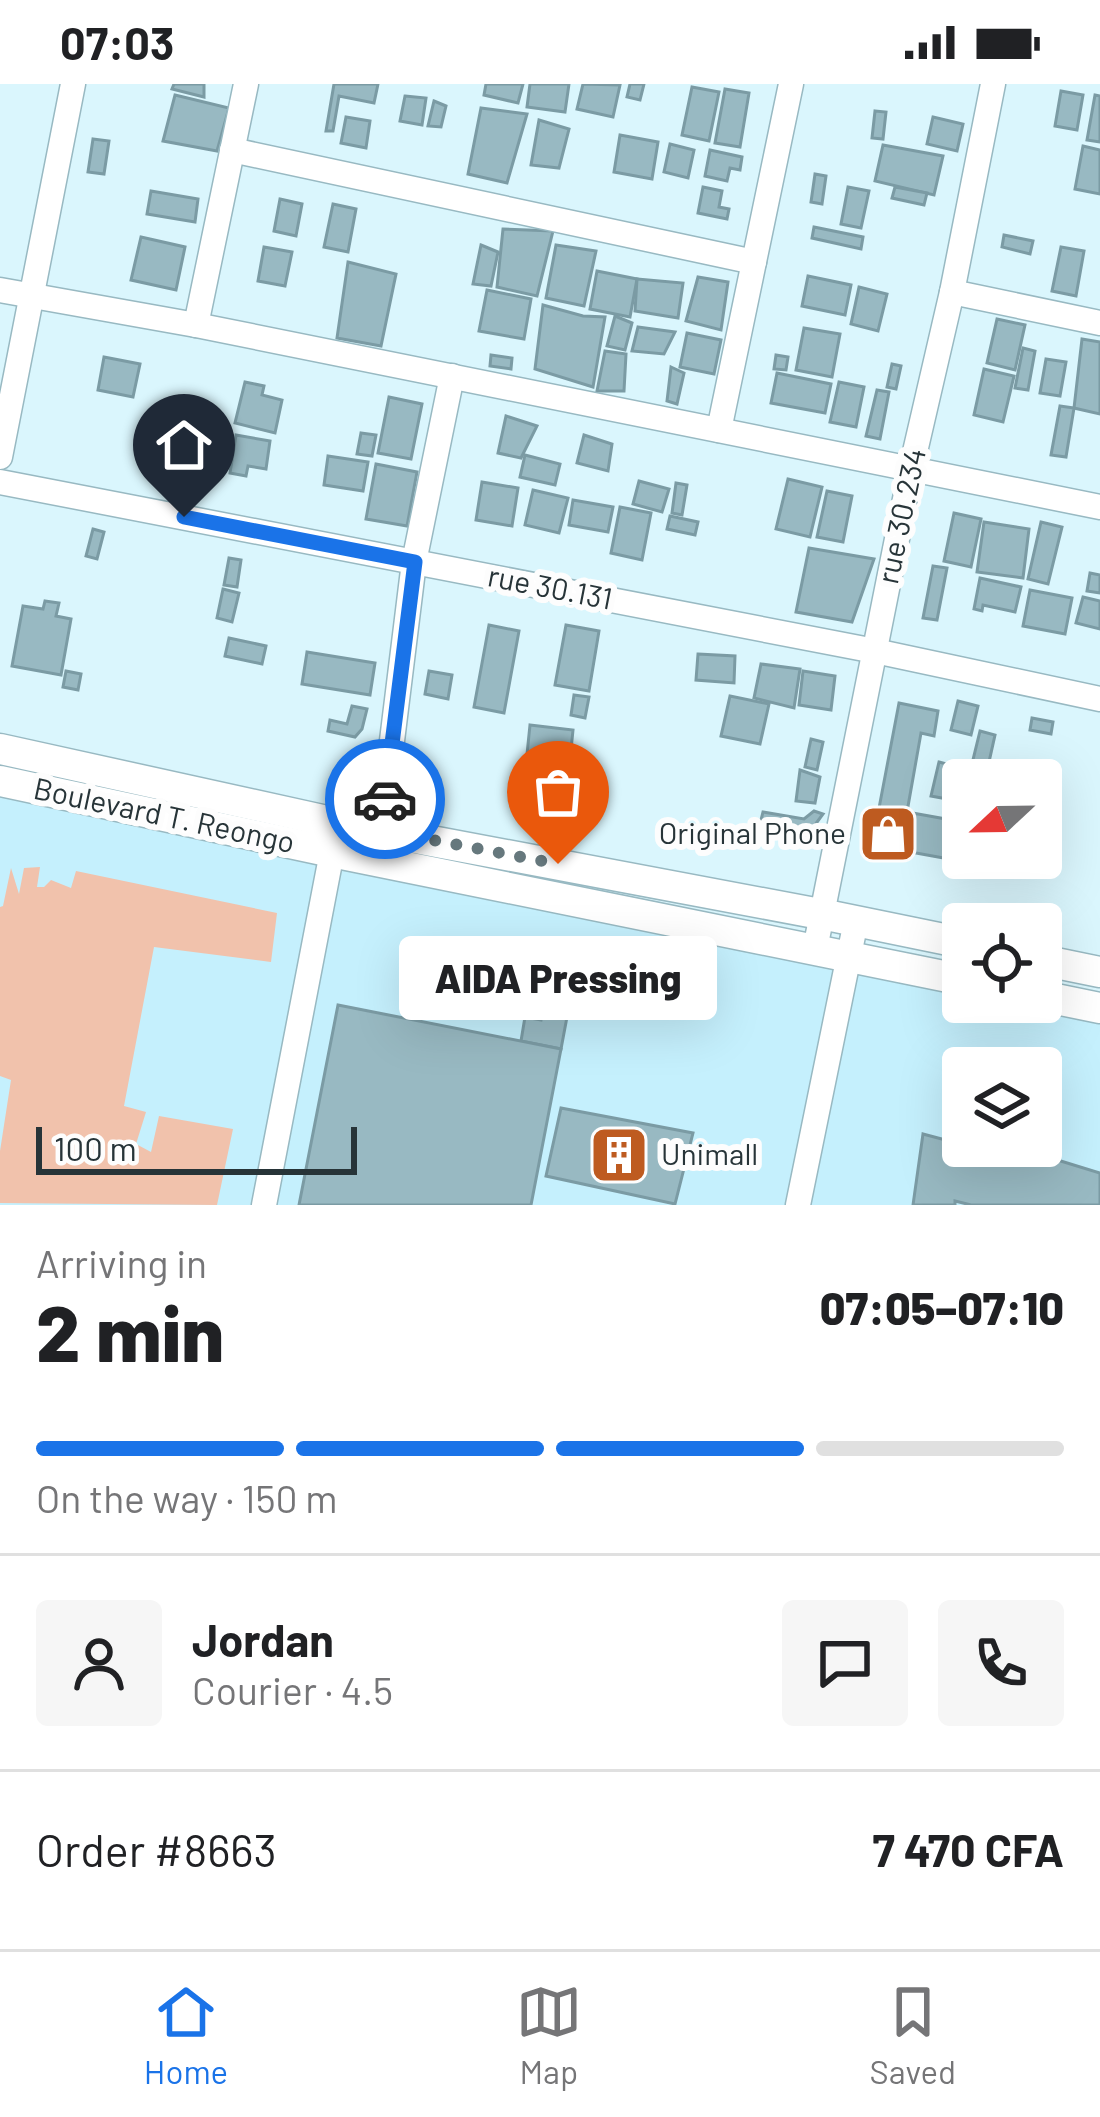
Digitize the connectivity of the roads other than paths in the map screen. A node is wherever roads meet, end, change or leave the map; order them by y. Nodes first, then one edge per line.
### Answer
1 (73, 84) edge
2 (246, 84) edge
3 (791, 84) edge
4 (993, 84) edge
5 (232, 150) junction
6 (754, 262) junction
7 (0, 290) edge
8 (952, 292) junction
9 (32, 297) junction
10 (1100, 323) edge
11 (196, 325) junction
12 (452, 376) junction
13 (719, 430) junction
14 (0, 457) edge
15 (911, 469) junction
16 (0, 482) edge
17 (1100, 507) edge
18 (415, 562) junction
19 (875, 651) junction
20 (1100, 699) edge
21 (0, 749) edge
22 (0, 781) edge
23 (381, 830) junction
24 (332, 852) junction
25 (824, 914) junction
26 (856, 921) junction
27 (942, 939) edge
28 (815, 949) junction
29 (847, 956) junction
30 (1062, 964) edge
31 (1100, 972) edge
32 (942, 976) edge
33 (1062, 1000) edge
34 (1100, 1008) edge
35 (263, 1205) edge
36 (798, 1205) edge

1 - 9 street
2 - 5 street
3 - 6 street
4 - 8 street, rue 30.234
5 - 6 street
5 - 11 street
6 - 13 street
7 - 9 street
8 - 10 street
8 - 15 street, rue 30.234
9 - 11 street
9 - 14 street
11 - 12 street
12 - 13 street
12 - 18 street
13 - 15 street
15 - 17 street
15 - 19 street, rue 30.234
16 - 18 street, rue 30.131
18 - 19 street, rue 30.131
18 - 23 street
19 - 20 street, rue 30.131
19 - 25 street, rue 30.234
21 - 23 main road, Boulevard T. Reongo
22 - 24 main road, Boulevard T. Reongo
23 - 25 main road, Boulevard T. Reongo
24 - 28 main road, Boulevard T. Reongo
24 - 35 street
25 - 26 main road, Boulevard T. Reongo
25 - 28 street, rue 30.234
26 - 27 main road, Boulevard T. Reongo
26 - 29 street
28 - 29 main road, Boulevard T. Reongo
29 - 32 main road, Boulevard T. Reongo
29 - 36 street
30 - 31 main road
33 - 34 main road

